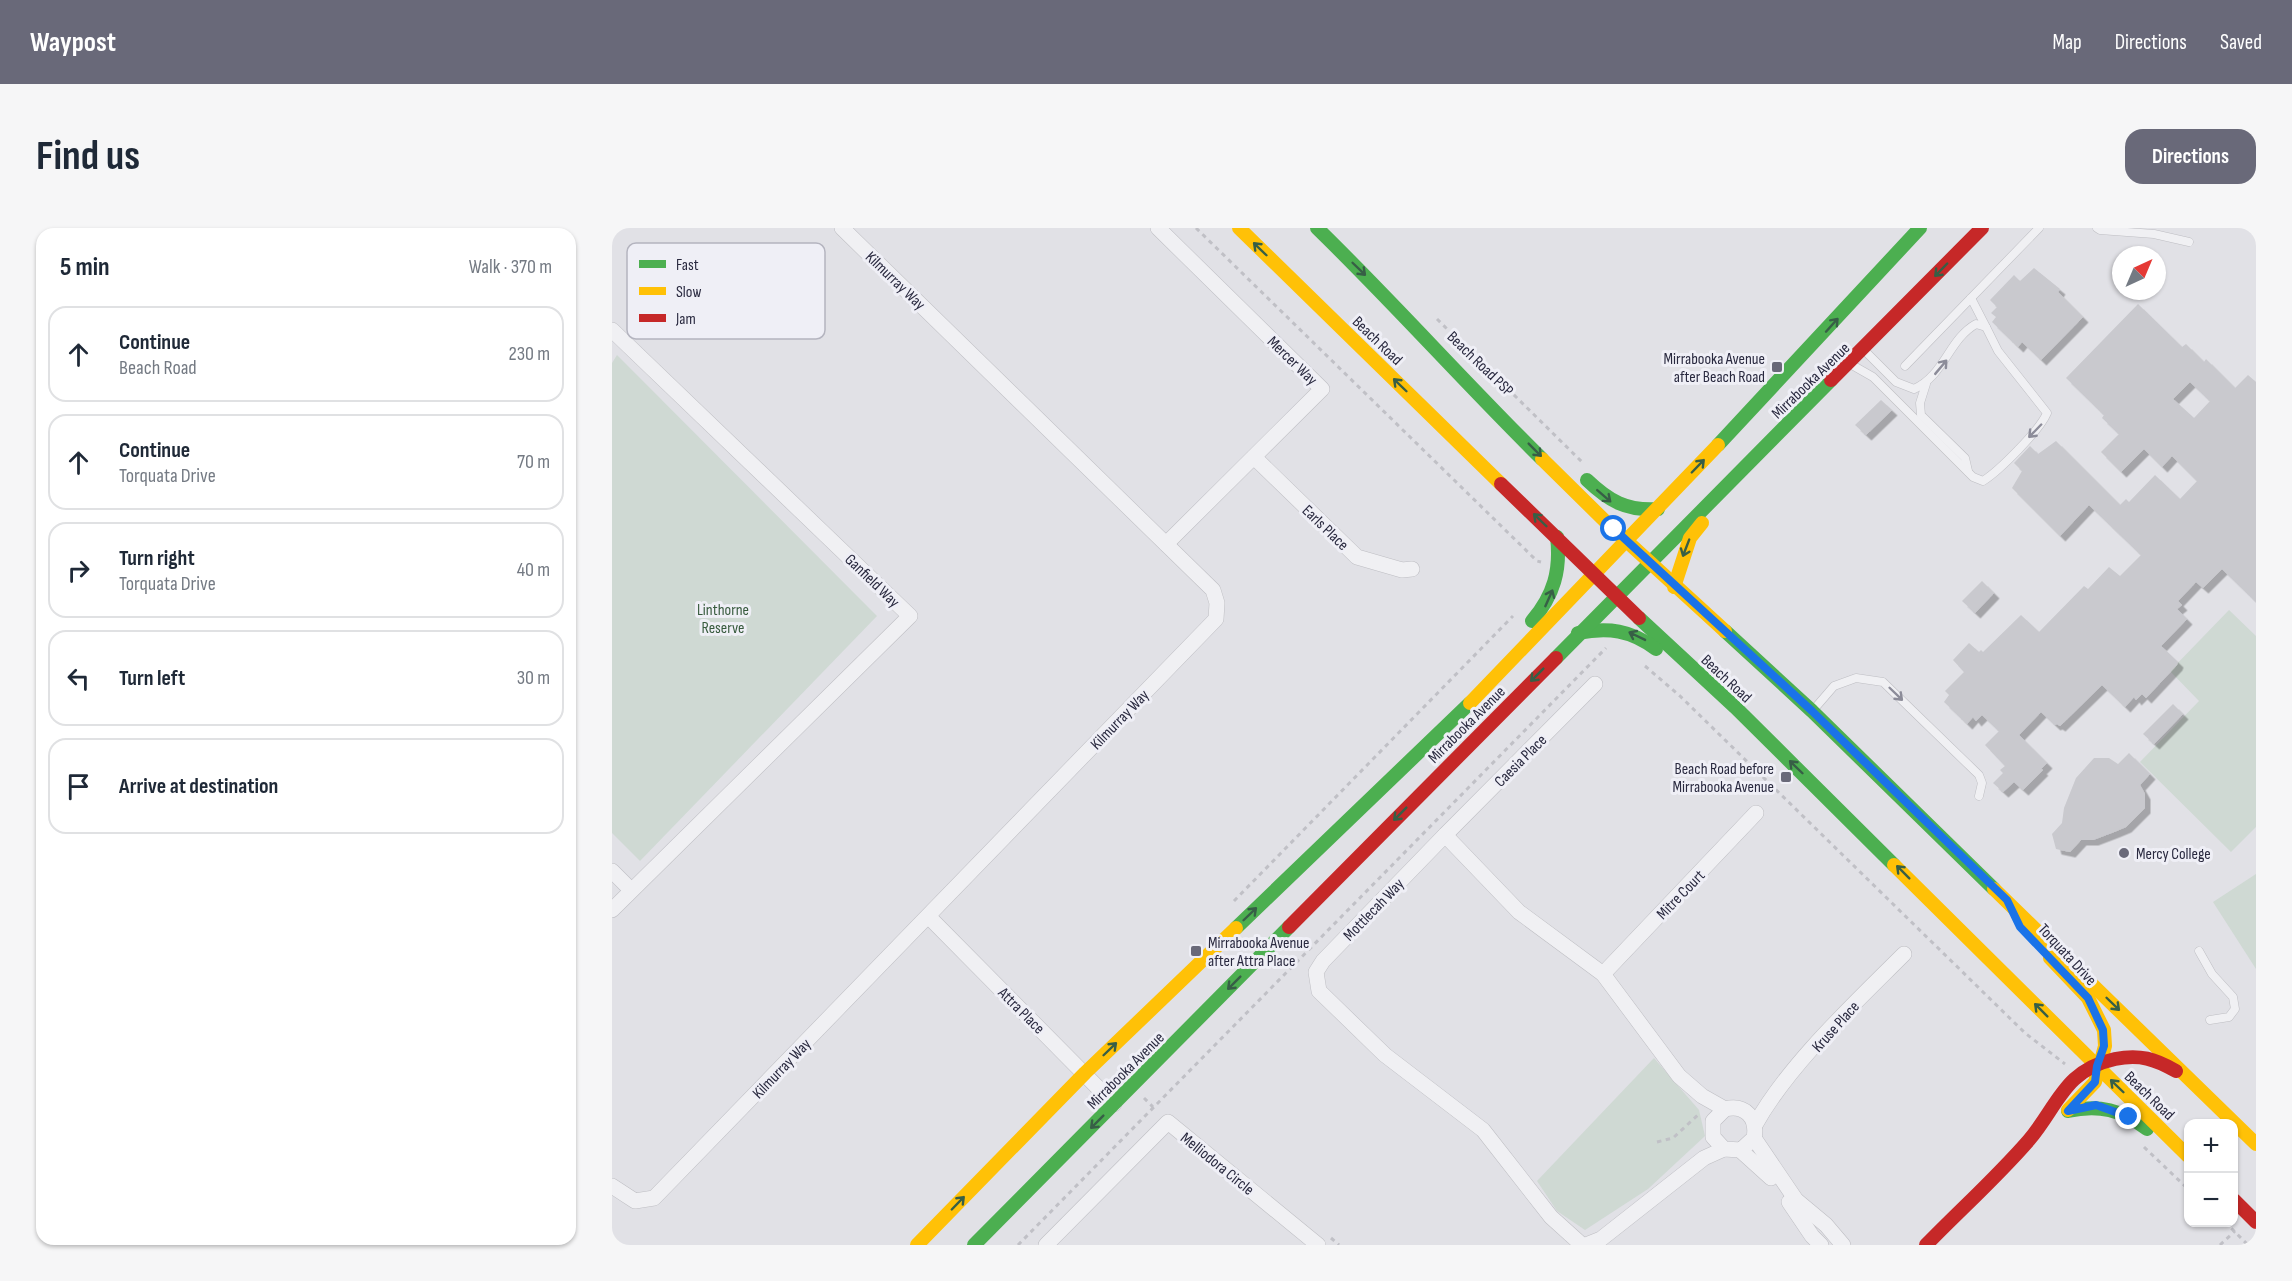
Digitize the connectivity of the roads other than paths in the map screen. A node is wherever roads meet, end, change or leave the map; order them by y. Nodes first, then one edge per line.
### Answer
1 (842, 228) edge
2 (1158, 228) edge
3 (1239, 228) edge
4 (1317, 228) edge
5 (1920, 228) edge
6 (1982, 228) edge
7 (2039, 228) edge
8 (2097, 228) edge
9 (2189, 242) dead end
10 (1971, 298) junction
11 (1986, 327) junction
12 (612, 331) edge
13 (1864, 350) junction
14 (1850, 364) junction
15 (1905, 366) dead end
16 (1926, 384) junction
17 (1820, 393) junction
18 (1493, 409) junction
19 (1532, 429) dead end
20 (1254, 458) junction
21 (1582, 469) road end
22 (1968, 472) junction
23 (1658, 508) junction
24 (1557, 537) junction
25 (1627, 541) junction
26 (1167, 544) junction
27 (1649, 563) junction
28 (1412, 569) dead end
29 (1595, 574) junction
30 (1674, 587) junction
31 (1616, 595) junction
32 (1578, 633) junction
33 (1595, 684) dead end
34 (1735, 707) junction
35 (1464, 709) junction
36 (1812, 711) junction
37 (1978, 796) dead end
38 (1756, 813) dead end
39 (1445, 835) junction
40 (612, 871) edge
41 (631, 890) junction
42 (2007, 900) junction
43 (612, 910) edge
44 (928, 917) junction
45 (2199, 951) dead end
46 (1904, 954) dead end
47 (1603, 974) junction
48 (2210, 1020) dead end
49 (2097, 1066) junction
50 (1085, 1073) junction
51 (2185, 1075) junction
52 (1768, 1100) junction
53 (1704, 1101) junction
54 (1114, 1104) junction
55 (1725, 1109) junction
56 (1742, 1109) junction
57 (2068, 1111) junction
58 (1713, 1121) junction
59 (1754, 1132) junction
60 (1713, 1137) junction
61 (2030, 1139) junction
62 (2256, 1144) edge
63 (1732, 1150) junction
64 (2184, 1152) edge
65 (1704, 1158) junction
66 (2184, 1159) edge
67 (612, 1186) edge
68 (2238, 1204) edge
69 (2256, 1222) edge
70 (918, 1245) edge
71 (974, 1245) edge
72 (1047, 1245) edge
73 (1318, 1245) edge
74 (1584, 1245) edge
75 (1821, 1245) edge
76 (1843, 1245) edge
77 (1926, 1245) edge

1 - 26 street, Kilmurray Way
2 - 20 street, Mercer Way
24 -> 3 main road, Beach Road
4 -> 18 main road, Beach Road
23 -> 5 main road, Mirrabooka Avenue
6 -> 13 main road, Mirrabooka Avenue
7 - 10 lane
8 - 9 lane
10 - 11 lane
10 - 15 lane
16 -> 11 lane
11 -> 22 lane
12 - 41 street, Ganfield Way
13 - 14 main road, Mirrabooka Avenue
13 - 16 lane
14 - 17 main road, Mirrabooka Avenue
14 - 22 lane
16 - 22 lane
17 - 27 main road, Mirrabooka Avenue
17 -> 30 main road
18 - 19 main road
18 -> 25 main road, Beach Road
20 - 26 street, Mercer Way
20 - 28 street, Earls Place
21 -> 23 main road
23 - 25 main road, Mirrabooka Avenue
24 - 29 main road, Beach Road
35 -> 24 main road
25 - 27 main road, Beach Road
25 - 29 main road, Mirrabooka Avenue
26 - 44 street, Kilmurray Way
27 - 30 main road, Beach Road
27 - 31 main road, Mirrabooka Avenue
29 - 31 main road, Beach Road
29 - 35 main road, Mirrabooka Avenue
30 - 36 main road, Beach Road
31 - 32 main road, Mirrabooka Avenue
31 - 34 main road, Beach Road
34 -> 32 main road
32 -> 54 main road, Mirrabooka Avenue
33 - 39 street, Caesia Place
49 -> 34 main road, Beach Road
50 -> 35 main road, Mirrabooka Avenue
36 -> 37 lane
36 - 42 main road, Beach Road
38 - 47 street, Mitre Court
39 - 47 street, Mottlecah Way
39 - 74 street, Mottlecah Way
40 - 41 street
41 - 43 street, Ganfield Way
42 - 49 main road, Torquata Drive
42 -> 51 main road, Beach Road
44 - 50 street, Attra Place
44 - 67 street, Kilmurray Way
45 - 48 lane
46 - 52 street, Kruse Place
47 - 53 street, Mottlecah Way
49 - 51 main road, Torquata Drive
49 - 57 main road, Torquata Drive
49 - 61 main road, Torquata Drive
64 -> 49 main road, Beach Road
50 - 54 street, Attra Place
70 -> 50 main road, Mirrabooka Avenue
51 - 62 main road, Beach Road
52 - 56 street, Kruse Place
52 - 59 street, Kruse Place
53 - 55 street, Mottlecah Way
53 - 58 street, Mottlecah Way
54 -> 71 main road, Mirrabooka Avenue
55 - 56 street, Mottlecah Way
55 - 58 street
56 - 59 street
57 - 61 main road, Torquata Drive
57 - 66 main road
58 - 60 street, Mottlecah Way
59 - 63 street, Mottlecah Way
59 - 76 street
60 - 63 street
60 - 65 street, Mottlecah Way
61 - 77 main road, Torquata Drive
63 - 65 street, Mottlecah Way
63 - 75 street
65 - 74 street, Mottlecah Way
68 - 69 main road
72 - 73 street, Melliodora Circle

